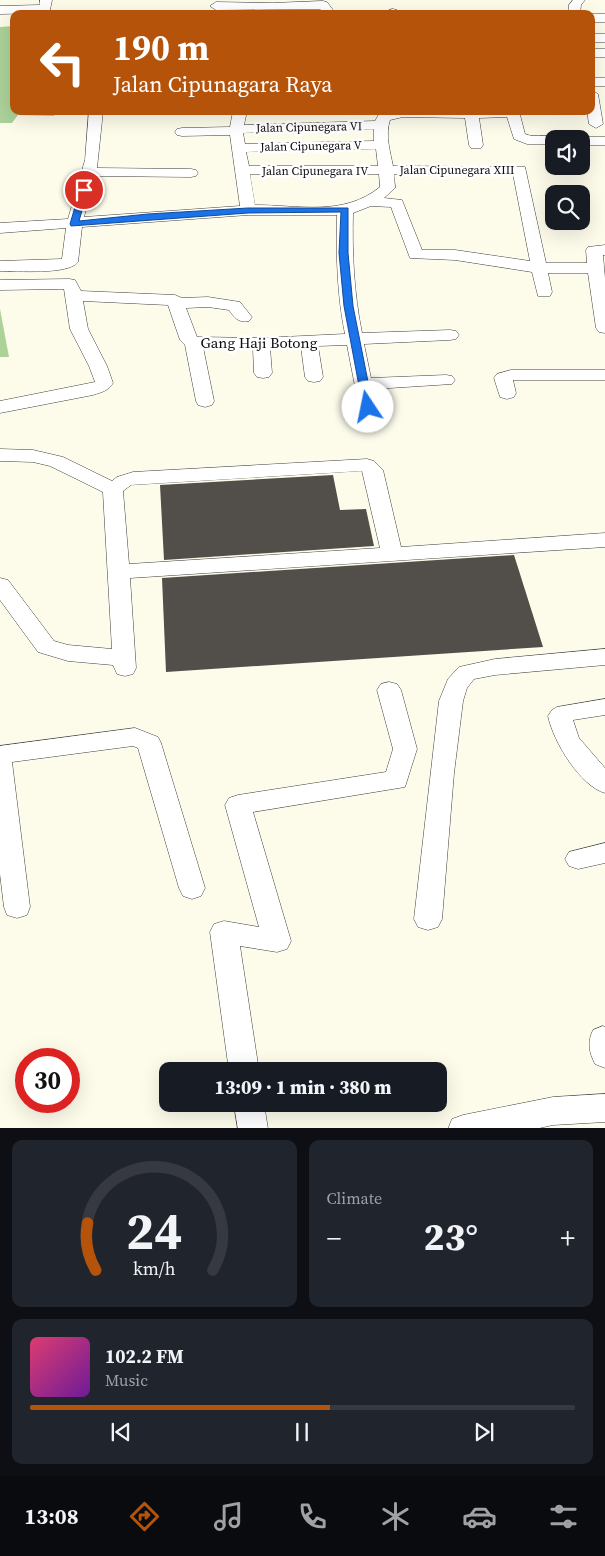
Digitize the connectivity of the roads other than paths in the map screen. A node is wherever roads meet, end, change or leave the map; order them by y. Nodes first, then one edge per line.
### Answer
1 (46, 0) edge
2 (215, 7) edge
3 (0, 10) edge
4 (328, 10) edge
5 (96, 115) edge
6 (239, 115) edge
7 (352, 115) edge
8 (394, 115) edge
9 (471, 115) edge
10 (513, 115) edge
11 (594, 115) edge
12 (596, 124) dead end
13 (381, 125) junction
14 (353, 126) junction
15 (236, 130) junction
16 (182, 132) dead end
17 (545, 140) edge
18 (590, 140) edge
19 (605, 141) edge
20 (383, 145) junction
21 (476, 145) dead end
22 (239, 148) junction
23 (243, 170) junction
24 (387, 171) junction
25 (89, 172) junction
26 (191, 173) dead end
27 (368, 201) junction
28 (248, 210) junction
29 (345, 210) junction
30 (74, 224) junction
31 (0, 228) edge
32 (605, 250) edge
33 (0, 266) edge
34 (541, 268) junction
35 (596, 268) junction
36 (0, 285) edge
37 (544, 292) dead end
38 (72, 296) junction
39 (176, 303) junction
40 (243, 317) dead end
41 (605, 328) edge
42 (450, 335) dead end
43 (355, 341) junction
44 (193, 342) junction
45 (309, 342) junction
46 (262, 343) junction
47 (263, 373) dead end
48 (605, 375) edge
49 (314, 377) dead end
50 (446, 380) dead end
51 (364, 384) junction
52 (507, 392) dead end
53 (205, 401) dead end
54 (0, 407) edge
55 (368, 407) dead end
56 (0, 455) edge
57 (112, 489) junction
58 (605, 540) edge
59 (392, 554) junction
60 (119, 572) junction
61 (0, 585) edge
62 (605, 657) edge
63 (389, 690) dead end
64 (605, 707) edge
65 (0, 755) edge
66 (0, 761) edge
67 (605, 784) edge
68 (605, 853) edge
69 (578, 859) dead end
70 (192, 888) dead end
71 (18, 907) dead end
72 (428, 919) dead end
73 (243, 1062) edge
74 (605, 1108) edge
75 (250, 1112) edge
76 (253, 1128) edge
77 (464, 1128) edge

1 - 3 street
2 - 4 street
5 - 25 street
6 - 15 street
7 - 14 street
8 - 13 street
9 - 21 street
10 - 17 street
11 - 12 street
13 - 14 street, Jalan Cipunegara VI
13 - 20 street
14 - 15 street, Jalan Cipunegara VI
15 - 16 street, Jalan Cipunegara VI
15 - 22 street
18 - 19 street
20 - 22 street, Jalan Cipunegara V
20 - 24 street
22 - 23 street
23 - 24 street, Jalan Cipunegara IV
23 - 28 street
24 - 27 street
24 - 34 street, Jalan Cipunegara XIII
25 - 26 street
25 - 30 street
27 - 29 street
27 - 34 street
28 - 29 street
28 - 30 street
29 - 43 street
30 - 31 street
30 - 33 street
32 - 35 street
34 - 35 street
34 - 37 street, Jalan Cipunegara XIII
35 - 41 street
36 - 38 street
38 - 39 street
38 - 54 street
39 - 40 street
39 - 44 street, Gang Haji Botong
42 - 43 street, Gang Haji Botong
43 - 45 street, Gang Haji Botong
43 - 51 street
44 - 46 street, Gang Haji Botong
44 - 53 street
45 - 46 street, Gang Haji Botong
45 - 49 street
46 - 47 street
48 - 52 street
50 - 51 street
51 - 55 street
56 - 57 street
57 - 59 street
57 - 60 street
58 - 59 street
59 - 60 street
60 - 61 street
62 - 72 street
63 - 73 street
64 - 67 street
65 - 70 street
66 - 71 street
68 - 69 street
74 - 77 street
75 - 76 street

